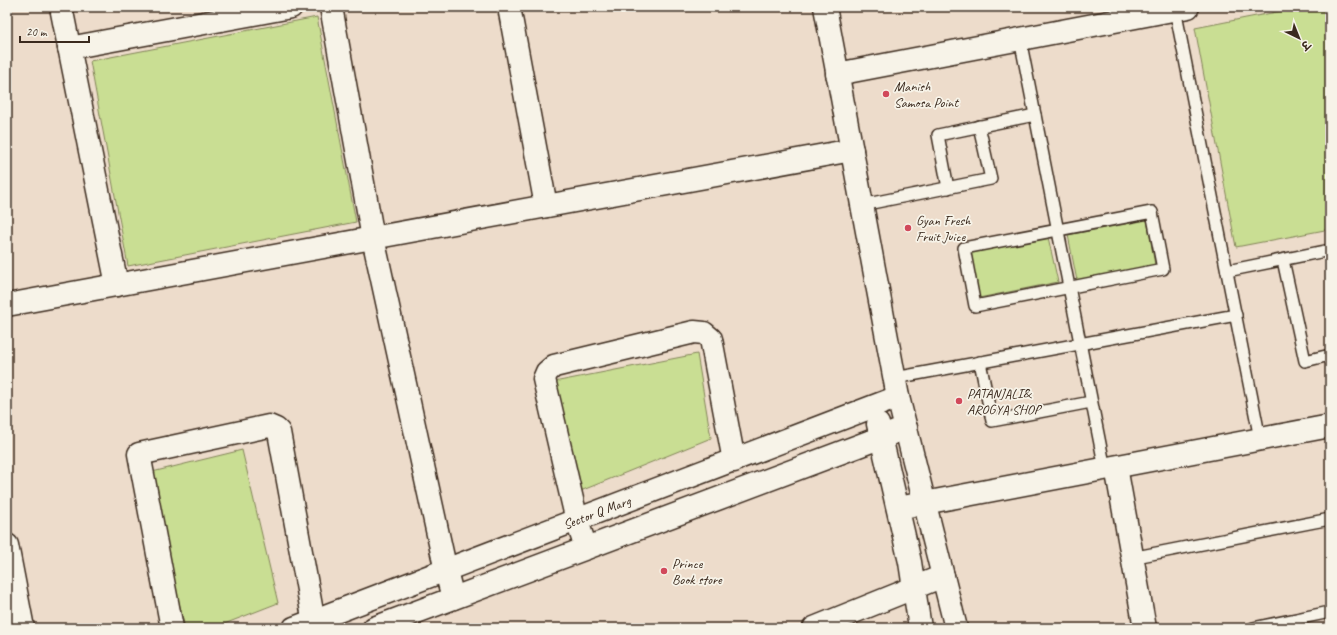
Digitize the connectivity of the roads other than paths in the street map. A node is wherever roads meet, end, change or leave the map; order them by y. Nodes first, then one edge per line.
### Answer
1 (61, 7) edge
2 (291, 7) edge
3 (331, 7) edge
4 (509, 7) edge
5 (825, 7) edge
6 (1182, 8) edge
7 (1020, 39) junction
8 (69, 48) junction
9 (837, 74) junction
10 (1035, 115) junction
11 (979, 126) junction
12 (852, 150) junction
13 (948, 188) junction
14 (862, 205) junction
15 (546, 206) junction
16 (1058, 230) junction
17 (372, 238) junction
18 (1330, 250) edge
19 (1283, 260) junction
20 (1227, 271) junction
21 (116, 285) junction
22 (1069, 288) junction
23 (7, 305) edge
24 (1236, 315) junction
25 (1080, 344) junction
26 (1330, 355) edge
27 (980, 362) junction
28 (897, 388) junction
29 (1091, 402) junction
30 (873, 408) junction
31 (1330, 426) edge
32 (906, 428) junction
33 (882, 437) junction
34 (1260, 439) junction
35 (734, 461) junction
36 (1110, 468) junction
37 (925, 503) junction
38 (898, 508) junction
39 (1330, 519) edge
40 (577, 521) junction
41 (7, 545) edge
42 (586, 548) junction
43 (1131, 558) junction
44 (446, 570) junction
45 (943, 576) junction
46 (914, 588) junction
47 (453, 598) junction
48 (1330, 612) edge
49 (315, 624) edge
50 (23, 628) edge
51 (172, 628) edge
52 (374, 628) edge
53 (814, 628) edge
54 (920, 628) edge
55 (956, 628) edge
56 (1145, 628) edge
57 (1253, 628) edge

1 - 8 street
2 - 8 street
3 - 17 street
4 - 15 street
5 - 9 street
6 - 7 street
6 - 20 lane
7 - 9 street
7 - 10 lane
8 - 21 street
9 - 12 street
10 - 11 lane
10 - 16 lane
11 - 13 lane
11 - 13 lane
12 - 14 street
12 - 15 street
13 - 14 lane
14 - 28 street
15 - 17 street
16 - 22 lane
16 - 22 lane
16 - 22 lane
17 - 21 street
17 - 44 street
18 - 19 lane
19 - 20 lane
19 - 26 lane
20 - 24 lane
21 - 23 street
22 - 25 lane
24 - 25 lane
24 - 34 lane
25 - 27 lane
25 - 29 lane
27 - 28 lane
27 - 29 lane
28 - 30 street, Sector Q Marg
28 - 32 street
29 - 36 lane
30 - 33 street
30 - 35 street, Sector Q Marg
31 - 34 street
32 - 33 street
32 - 37 street
33 - 38 street
33 - 42 street
34 - 36 street
35 - 40 street, Sector Q Marg
35 - 40 street
36 - 37 street
36 - 43 street
37 - 38 street
37 - 45 street
38 - 46 street
39 - 43 lane
40 - 42 street
40 - 44 street, Sector Q Marg
41 - 50 street
42 - 47 street
43 - 56 street
44 - 47 street
44 - 49 street, Sector Q Marg
45 - 46 street
45 - 55 street
46 - 53 street
46 - 54 street
47 - 52 street
48 - 57 lane
49 - 51 street

